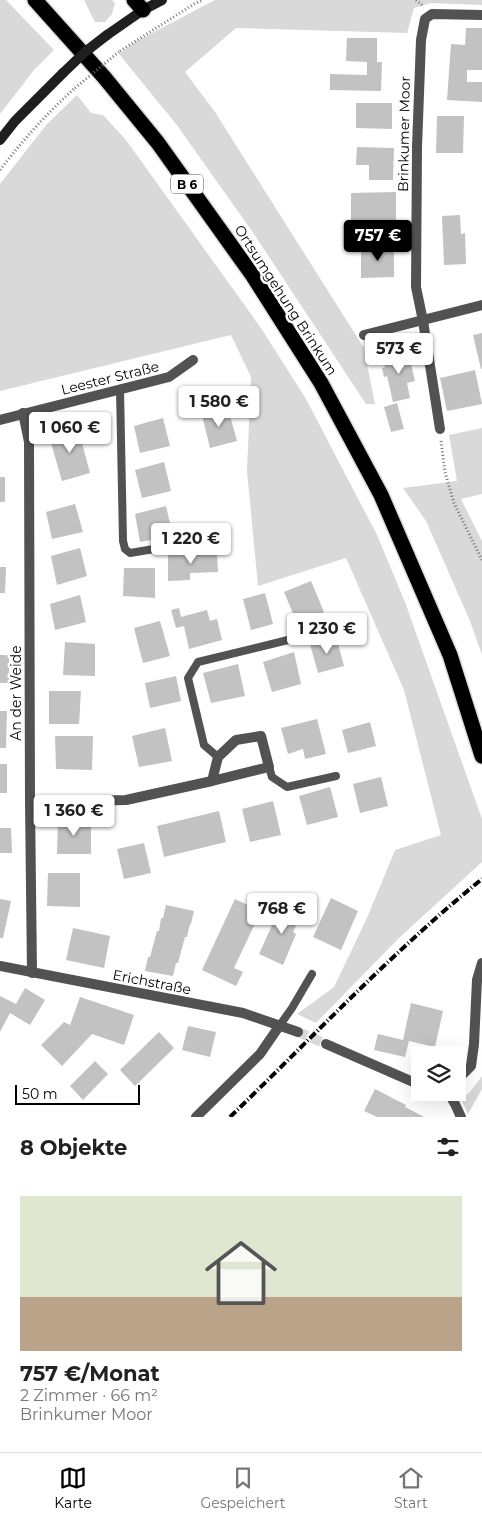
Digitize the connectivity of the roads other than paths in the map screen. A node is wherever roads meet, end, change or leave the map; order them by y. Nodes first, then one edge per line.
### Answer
1 (35, 0) edge
2 (162, 0) edge
3 (138, 5) edge
4 (482, 15) edge
5 (0, 140) edge
6 (482, 305) edge
7 (423, 321) junction
8 (364, 335) dead end
9 (193, 360) dead end
10 (120, 389) junction
11 (23, 414) junction
12 (0, 420) edge
13 (440, 429) road end
14 (184, 544) dead end
15 (292, 639) dead end
16 (482, 756) edge
17 (218, 757) junction
18 (269, 768) junction
19 (336, 776) dead end
20 (212, 781) junction
21 (30, 802) junction
22 (482, 964) edge
23 (0, 966) edge
24 (32, 973) junction
25 (312, 974) dead end
26 (280, 1025) junction
27 (298, 1032) tunnel mouth
28 (326, 1044) tunnel mouth
29 (466, 1071) edge
30 (411, 1081) edge
31 (454, 1101) edge
32 (196, 1117) edge
33 (461, 1117) edge

1 - 16 highway, Ortsumgehung Brinkum / B 6
2 - 3 street
3 - 5 street, bridge
4 - 7 street, Brinkumer Moor
6 - 7 street
7 - 8 street
7 - 13 street
9 - 10 street, Leester Straße
10 - 11 street, Leester Straße
10 - 14 lane
11 - 12 street, Leester Straße
11 - 21 street, An der Weide
15 - 17 lane
17 - 18 street
17 - 20 street
18 - 19 lane
18 - 20 street
20 - 21 street
21 - 24 street, An der Weide
22 - 29 street
23 - 24 street, Erichstraße
24 - 26 street, Erichstraße
25 - 26 lane
26 - 27 street, Erichstraße
26 - 32 street
28 - 30 street
31 - 33 street

